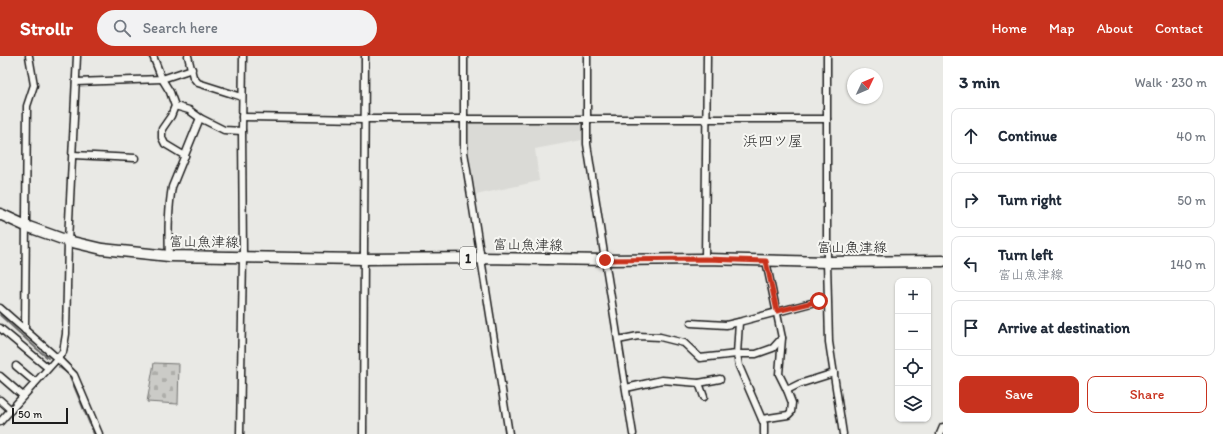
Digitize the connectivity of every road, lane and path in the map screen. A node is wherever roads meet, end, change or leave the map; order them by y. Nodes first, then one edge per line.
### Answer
1 (29, 56) edge
2 (77, 56) edge
3 (153, 56) edge
4 (188, 56) edge
5 (243, 56) edge
6 (365, 56) edge
7 (464, 56) edge
8 (587, 56) edge
9 (707, 56) edge
10 (827, 56) edge
11 (192, 69) junction
12 (162, 79) junction
13 (76, 82) junction
14 (242, 97) junction
15 (175, 106) junction
16 (242, 117) junction
17 (200, 118) junction
18 (364, 118) junction
19 (463, 119) junction
20 (586, 119) junction
21 (706, 119) junction
22 (827, 119) junction
23 (242, 131) junction
24 (73, 155) junction
25 (185, 156) junction
26 (135, 158) dead end
27 (0, 214) edge
28 (26, 226) junction
29 (68, 241) junction
30 (169, 256) junction
31 (243, 257) junction
32 (481, 258) junction
33 (364, 259) junction
34 (705, 259) junction
35 (605, 260) junction
36 (766, 261) junction
37 (943, 261) edge
38 (827, 262) junction
39 (827, 302) junction
40 (0, 308) edge
41 (777, 311) junction
42 (738, 322) junction
43 (691, 323) dead end
44 (0, 328) edge
45 (25, 330) junction
46 (782, 338) junction
47 (618, 340) junction
48 (737, 354) junction
49 (58, 359) junction
50 (16, 366) dead end
51 (48, 368) junction
52 (834, 373) junction
53 (0, 376) edge
54 (720, 379) dead end
55 (35, 382) junction
56 (699, 383) junction
57 (626, 388) junction
58 (787, 390) junction
59 (23, 396) junction
60 (704, 397) dead end
61 (0, 400) edge
62 (11, 410) junction
63 (762, 420) junction
64 (0, 422) edge
65 (99, 434) edge
66 (240, 434) edge
67 (364, 434) edge
68 (509, 434) edge
69 (633, 434) edge
70 (764, 434) edge
71 (843, 434) edge

1 - 28 street
2 - 13 street
3 - 12 street
4 - 11 street
5 - 14 street
6 - 18 street
7 - 19 street
8 - 20 street
9 - 21 street
10 - 22 street
11 - 12 street
11 - 14 street
12 - 13 street
12 - 15 street
13 - 24 street
14 - 16 street
15 - 17 street
15 - 25 street
16 - 18 street
16 - 23 street
17 - 23 street
17 - 25 street
18 - 19 street
18 - 33 street
19 - 20 street
19 - 32 street
20 - 21 street
20 - 35 street
21 - 22 street
21 - 34 street
22 - 38 street
23 - 31 street
24 - 26 street
24 - 29 street
25 - 30 street
27 - 28 main road, 富山魚津線 / 1
28 - 29 main road, 富山魚津線 / 1
28 - 45 street
29 - 30 main road, 富山魚津線 / 1
29 - 49 street
30 - 31 main road, 富山魚津線 / 1
31 - 33 main road, 富山魚津線 / 1
31 - 66 street
32 - 33 main road, 富山魚津線 / 1
32 - 35 main road, 富山魚津線 / 1
32 - 68 street
33 - 67 street
34 - 35 main road, 富山魚津線 / 1
34 - 36 main road, 富山魚津線 / 1
35 - 47 street
36 - 38 main road, 富山魚津線 / 1
36 - 41 street
37 - 38 main road, 富山魚津線 / 1
38 - 39 street
39 - 41 street
39 - 52 street
40 - 45 street
41 - 42 street
41 - 46 street
42 - 43 street
42 - 48 street
44 - 51 street
45 - 49 street
46 - 48 street
46 - 58 street
47 - 48 street
47 - 57 street
48 - 63 street
49 - 51 street
49 - 65 street
50 - 55 street
51 - 55 street
52 - 58 street
52 - 71 street
53 - 59 street
54 - 56 street
55 - 59 street
56 - 57 street
56 - 60 street
57 - 69 street
58 - 63 street
59 - 62 street
61 - 62 street
62 - 64 street
63 - 70 street

